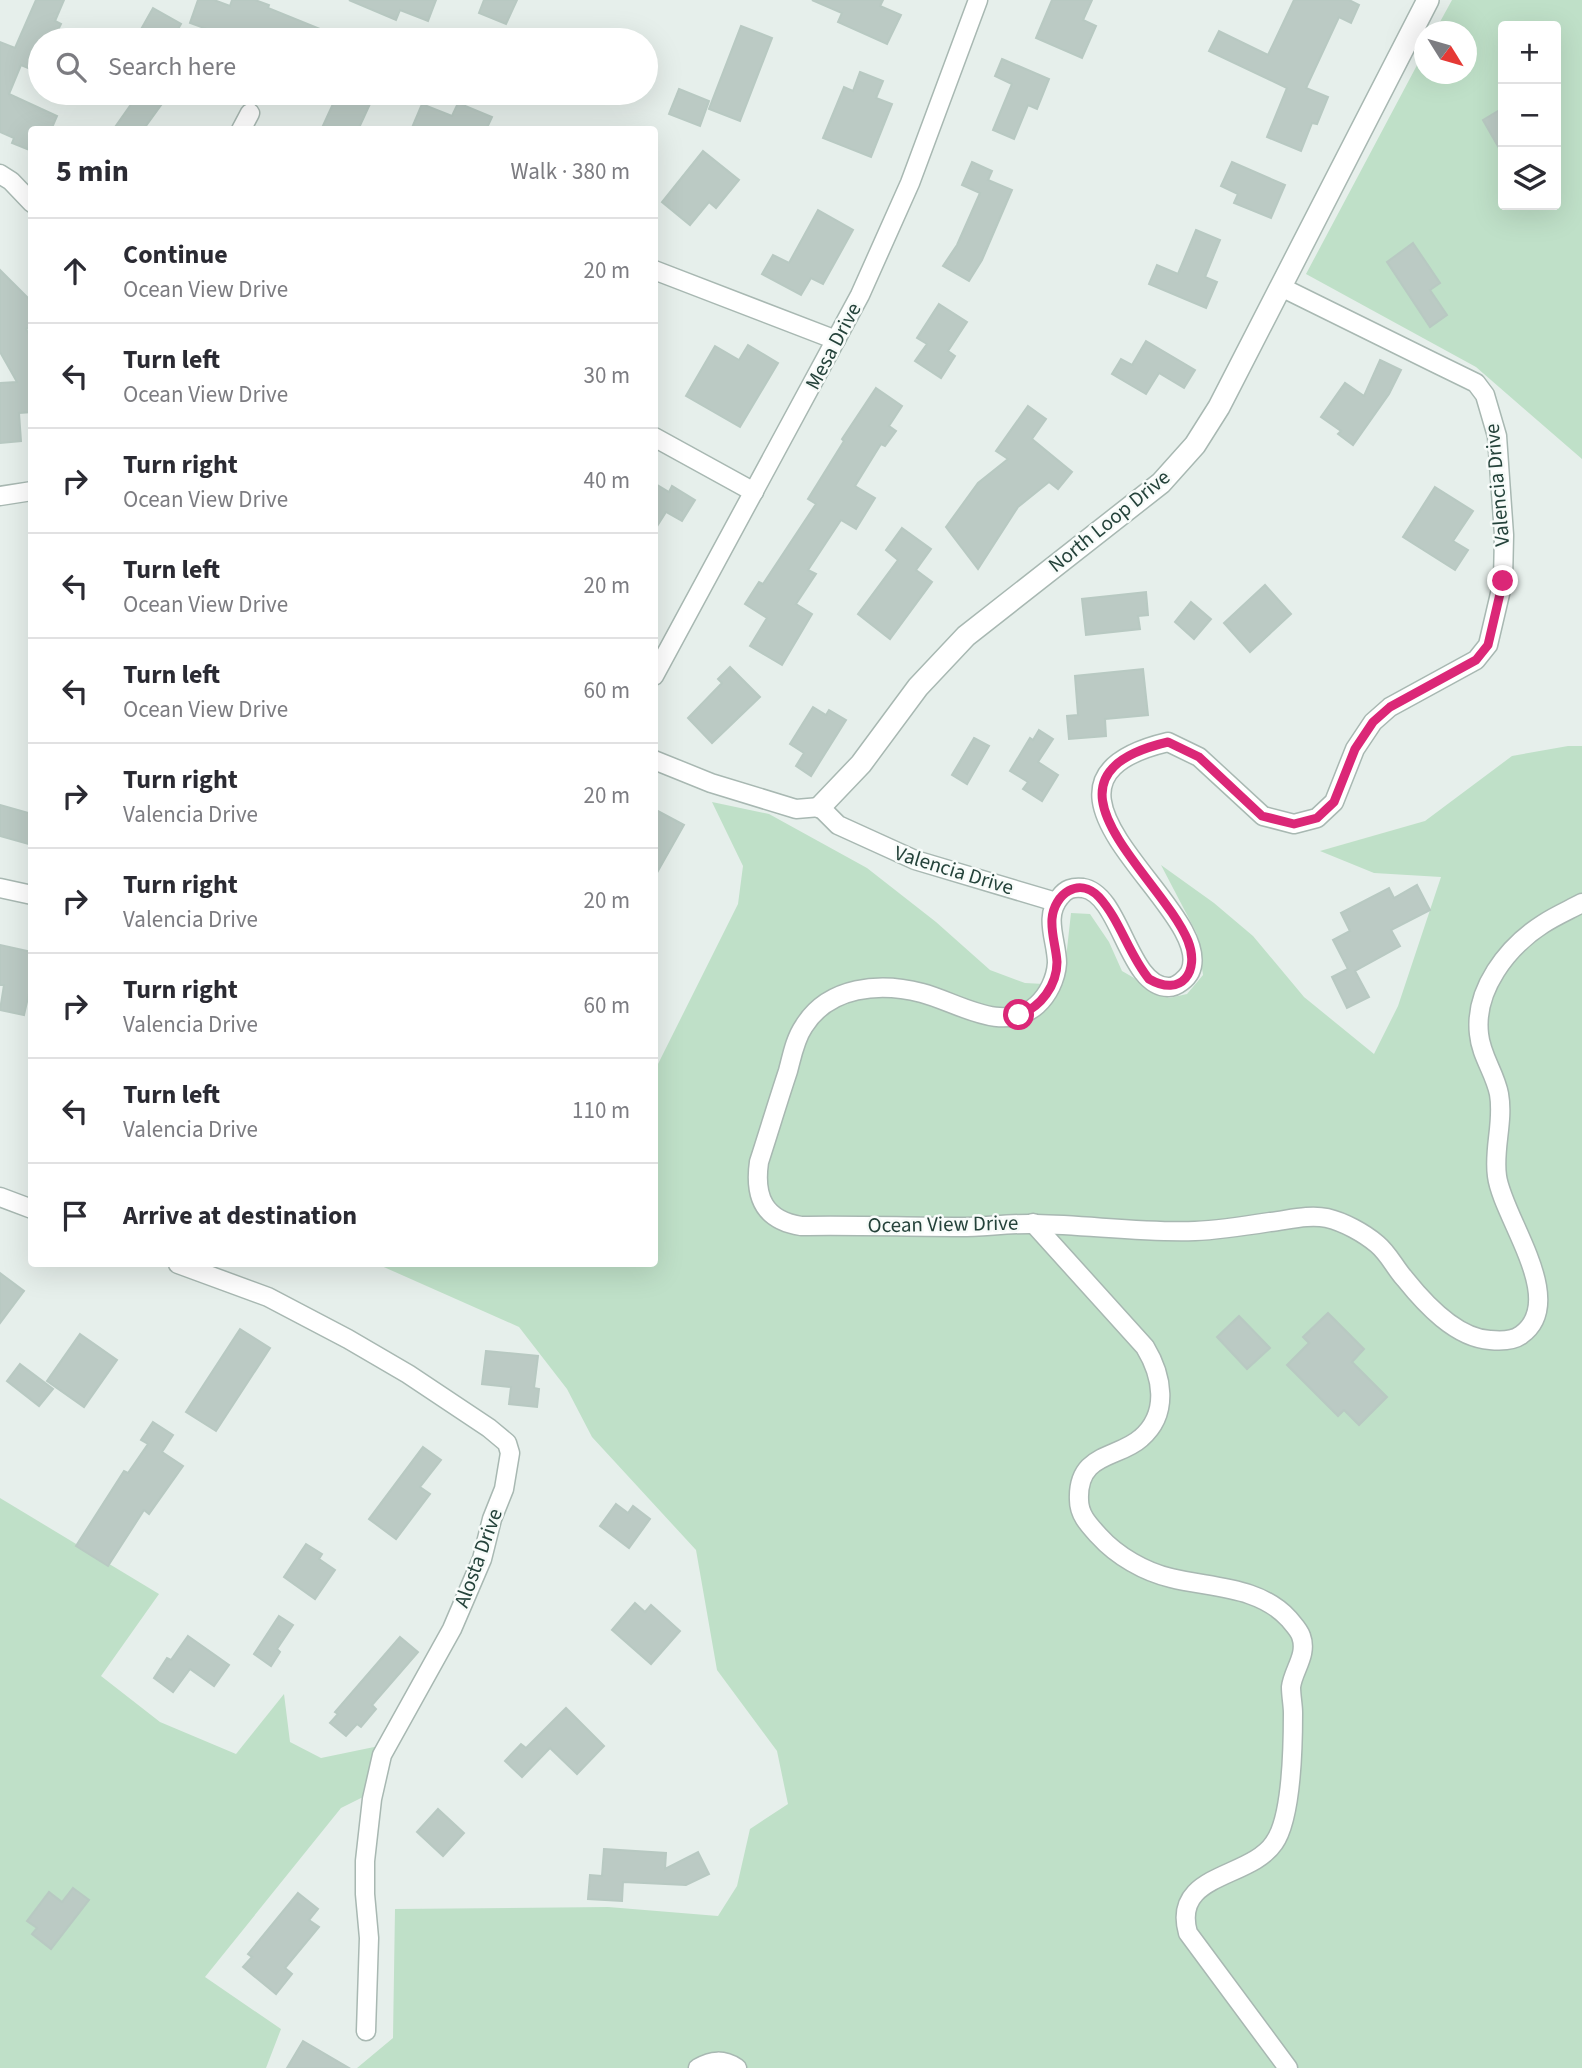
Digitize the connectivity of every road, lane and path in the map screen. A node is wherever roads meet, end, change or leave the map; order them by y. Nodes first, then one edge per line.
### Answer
1 (978, 0) edge
2 (1429, 0) edge
3 (250, 113) dead end
4 (243, 126) edge
5 (0, 174) edge
6 (28, 199) edge
7 (658, 272) edge
8 (1281, 287) junction
9 (836, 340) junction
10 (658, 439) edge
11 (28, 492) edge
12 (754, 492) junction
13 (0, 496) edge
14 (658, 669) edge
15 (658, 762) edge
16 (820, 807) junction
17 (0, 888) edge
18 (28, 894) edge
19 (1056, 902) junction
20 (1582, 903) edge
21 (0, 1197) edge
22 (28, 1208) edge
23 (1033, 1223) junction
24 (186, 1267) edge
25 (366, 2031) dead end
26 (698, 2068) edge
27 (737, 2068) edge
28 (1289, 2068) edge

1 - 9 street, Mesa Drive
2 - 8 street, North Loop Drive
3 - 4 street
5 - 6 street
7 - 9 street
8 - 16 street, North Loop Drive
8 - 19 street, Valencia Drive
9 - 12 street, Mesa Drive
10 - 12 street
11 - 13 street
12 - 14 street, Mesa Drive
15 - 16 street
16 - 19 street, Valencia Drive
17 - 18 street
19 - 23 street, Ocean View Drive
20 - 23 street, Ocean View Drive
21 - 22 street
23 - 28 street
24 - 25 street, Alosta Drive
26 - 27 street

